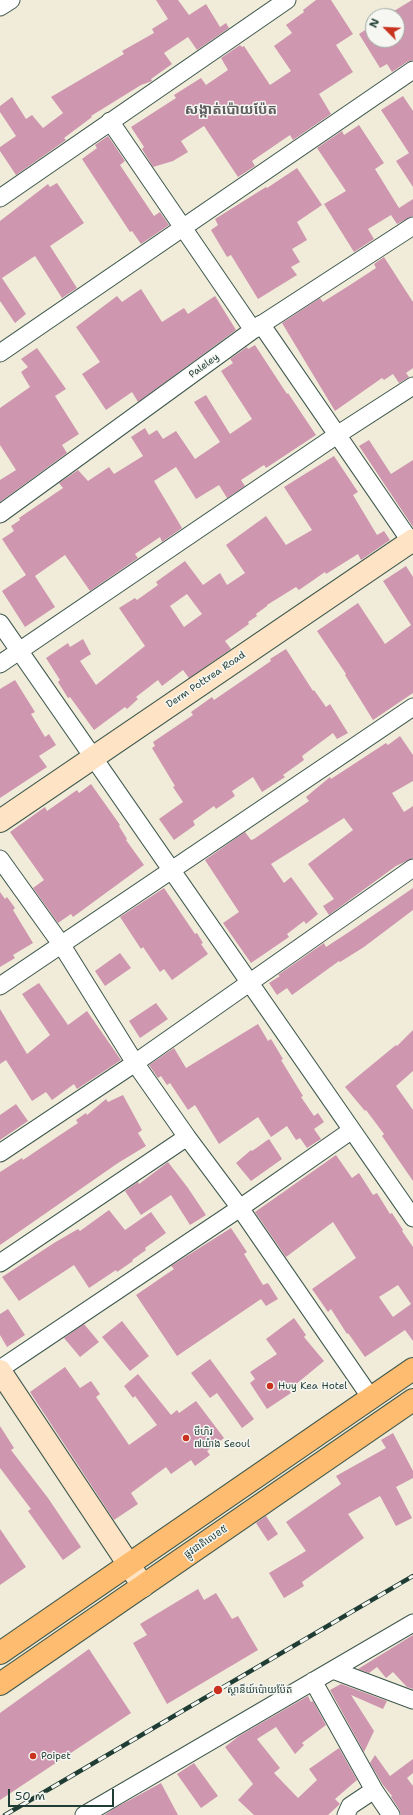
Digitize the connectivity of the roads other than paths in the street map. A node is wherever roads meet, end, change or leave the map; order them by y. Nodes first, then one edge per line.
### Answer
1 (11, 0) edge
2 (287, 0) edge
3 (0, 7) edge
4 (413, 70) edge
5 (110, 121) junction
6 (0, 198) edge
7 (413, 226) edge
8 (184, 227) junction
9 (257, 327) junction
10 (0, 353) edge
11 (413, 386) edge
12 (337, 435) junction
13 (0, 514) edge
14 (412, 542) edge
15 (0, 623) edge
16 (20, 650) junction
17 (0, 664) edge
18 (413, 707) edge
19 (94, 757) junction
20 (0, 821) edge
21 (0, 859) edge
22 (413, 868) edge
23 (172, 869) junction
24 (61, 944) junction
25 (250, 982) junction
26 (0, 986) edge
27 (135, 1063) junction
28 (352, 1130) junction
29 (187, 1137) junction
30 (0, 1153) edge
31 (240, 1208) junction
32 (413, 1218) edge
33 (0, 1263) edge
34 (413, 1369) edge
35 (0, 1370) edge
36 (371, 1398) junction
37 (413, 1400) edge
38 (129, 1564) junction
39 (143, 1586) junction
40 (413, 1623) edge
41 (0, 1653) edge
42 (333, 1670) junction
43 (313, 1681) junction
44 (0, 1684) edge
45 (413, 1700) edge
46 (374, 1790) junction
47 (84, 1815) edge
48 (346, 1815) edge
49 (391, 1815) edge

1 - 3 street
2 - 5 street
4 - 8 street
5 - 6 street
5 - 8 street
7 - 9 street, Paleley
8 - 9 street
8 - 10 street
9 - 12 street
9 - 13 street, Paleley
11 - 12 street
12 - 14 street
12 - 16 street
14 - 19 street, Derm Pottrea Road
15 - 16 street
16 - 17 street
16 - 19 street
18 - 23 street
19 - 20 street, Derm Pottrea Road
19 - 23 street
21 - 24 street
22 - 25 street
23 - 24 street
23 - 25 street
24 - 26 street
24 - 27 street
25 - 27 street
25 - 28 street
27 - 29 street
27 - 30 street
28 - 31 street
28 - 32 street
29 - 31 street
29 - 33 street
31 - 35 street
31 - 36 street
34 - 36 highway
35 - 38 street
36 - 38 highway
37 - 39 highway, ផ្លូវជាតិលេខ៥
38 - 39 street
38 - 41 highway
39 - 44 highway, ផ្លូវជាតិលេខ៥
40 - 42 street
42 - 43 street
42 - 45 street
43 - 46 street
43 - 47 street
46 - 48 street
46 - 49 street

